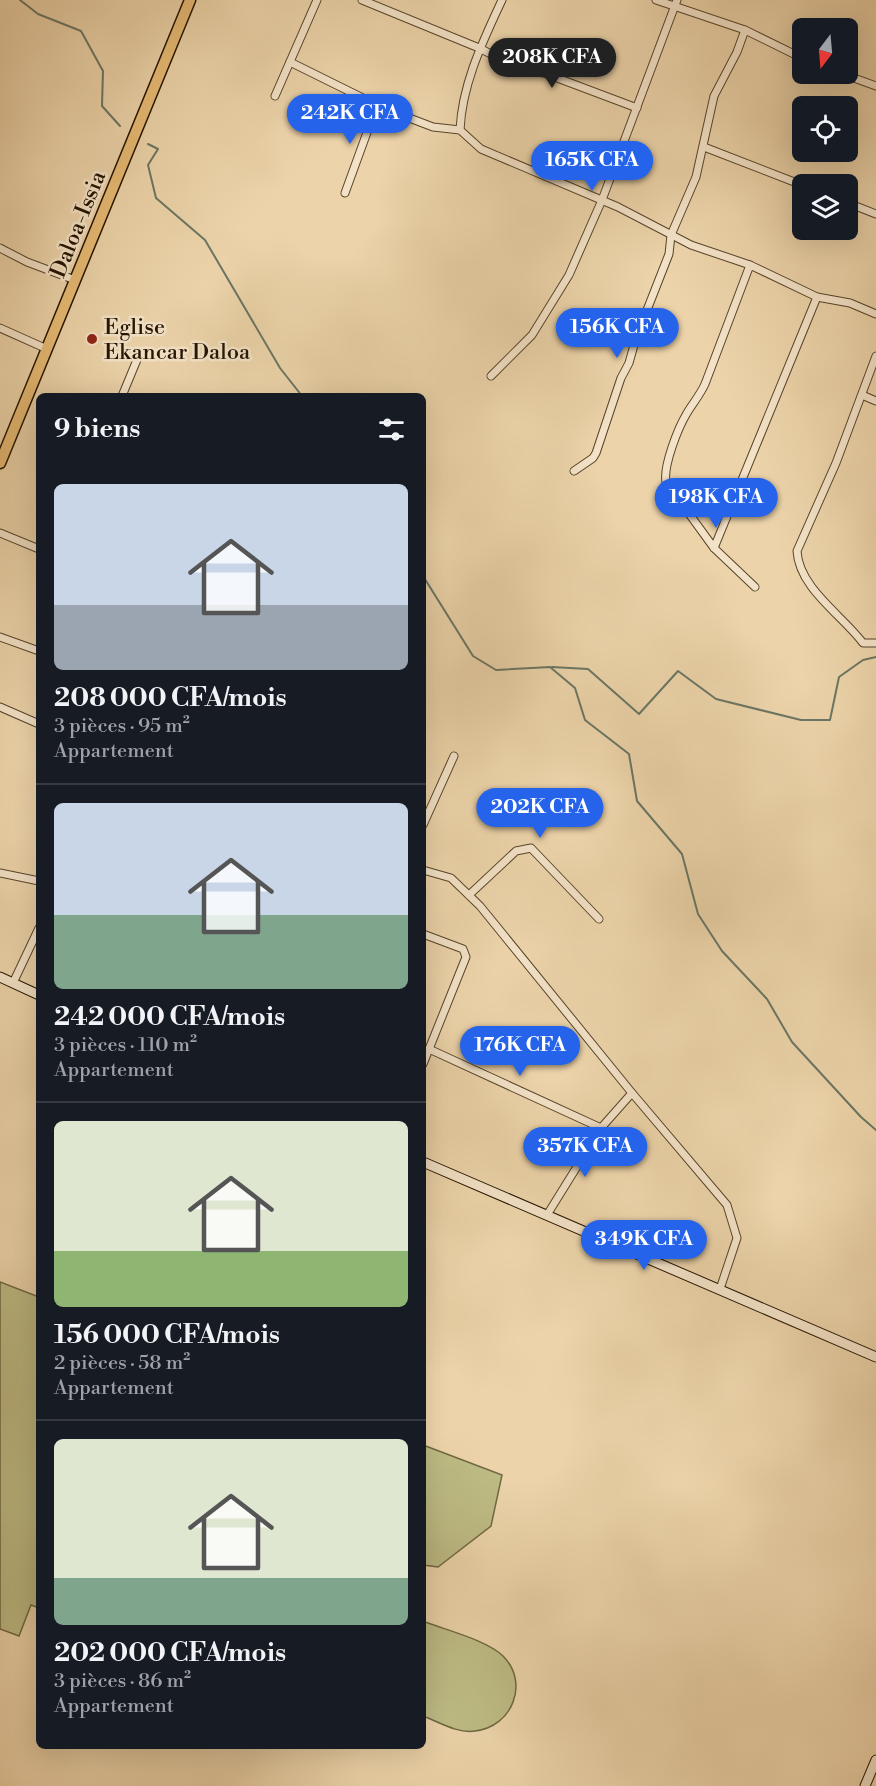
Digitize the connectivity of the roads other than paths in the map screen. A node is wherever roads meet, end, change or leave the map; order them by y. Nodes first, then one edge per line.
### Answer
1 (190, 0) edge
2 (317, 0) edge
3 (362, 0) edge
4 (502, 0) edge
5 (656, 0) edge
6 (676, 3) edge
7 (745, 30) junction
8 (479, 48) junction
9 (792, 53) edge
10 (290, 62) junction
11 (858, 78) edge
12 (875, 83) edge
13 (275, 96) dead end
14 (377, 105) junction
15 (637, 108) junction
16 (460, 130) junction
17 (704, 147) junction
18 (792, 181) edge
19 (345, 193) dead end
20 (602, 200) junction
21 (858, 207) edge
22 (876, 214) edge
23 (671, 235) junction
24 (0, 248) edge
25 (750, 265) junction
26 (75, 280) junction
27 (817, 297) junction
28 (876, 314) edge
29 (0, 328) edge
30 (47, 349) junction
31 (139, 355) dead end
32 (876, 356) edge
33 (491, 376) dead end
34 (123, 393) edge
35 (862, 395) junction
36 (876, 400) edge
37 (0, 463) edge
38 (574, 471) dead end
39 (0, 533) edge
40 (36, 548) edge
41 (714, 548) junction
42 (755, 587) dead end
43 (0, 637) edge
44 (876, 643) edge
45 (36, 650) edge
46 (0, 707) edge
47 (36, 723) edge
48 (454, 756) dead end
49 (426, 818) edge
50 (426, 871) edge
51 (0, 873) edge
52 (36, 880) edge
53 (469, 895) junction
54 (599, 919) dead end
55 (36, 934) edge
56 (426, 935) edge
57 (0, 977) edge
58 (13, 983) junction
59 (36, 994) edge
60 (429, 1049) junction
61 (426, 1056) edge
62 (632, 1093) junction
63 (601, 1128) junction
64 (426, 1163) edge
65 (548, 1215) junction
66 (720, 1289) junction
67 (876, 1357) edge
68 (876, 1760) edge
69 (865, 1786) edge

1 - 26 main road, Daloa-Issia
2 - 10 street
3 - 8 street
4 - 8 street
5 - 6 street
6 - 7 street
6 - 15 street
7 - 9 street
7 - 17 street
8 - 15 street
8 - 16 street
10 - 13 street
10 - 14 street
11 - 12 street
14 - 16 street
14 - 19 street
15 - 20 street
16 - 20 street
17 - 18 street
17 - 23 street
20 - 23 street
20 - 33 street
21 - 22 street
23 - 25 street
23 - 38 street
24 - 26 street
25 - 27 street
25 - 41 street
26 - 30 main road, Daloa-Issia
27 - 28 street
27 - 41 street
29 - 30 street
30 - 37 main road, Daloa-Issia
31 - 34 street
32 - 35 street
35 - 36 street
35 - 44 street
39 - 40 street
41 - 42 street
43 - 45 street
46 - 47 street
48 - 49 street
50 - 53 street
51 - 52 street
53 - 54 street
53 - 62 street
55 - 58 street
56 - 60 street
57 - 58 street
58 - 59 street
60 - 61 street
60 - 63 street
62 - 63 street
62 - 66 street
63 - 65 street
64 - 65 street
65 - 66 street
66 - 67 street
68 - 69 street

